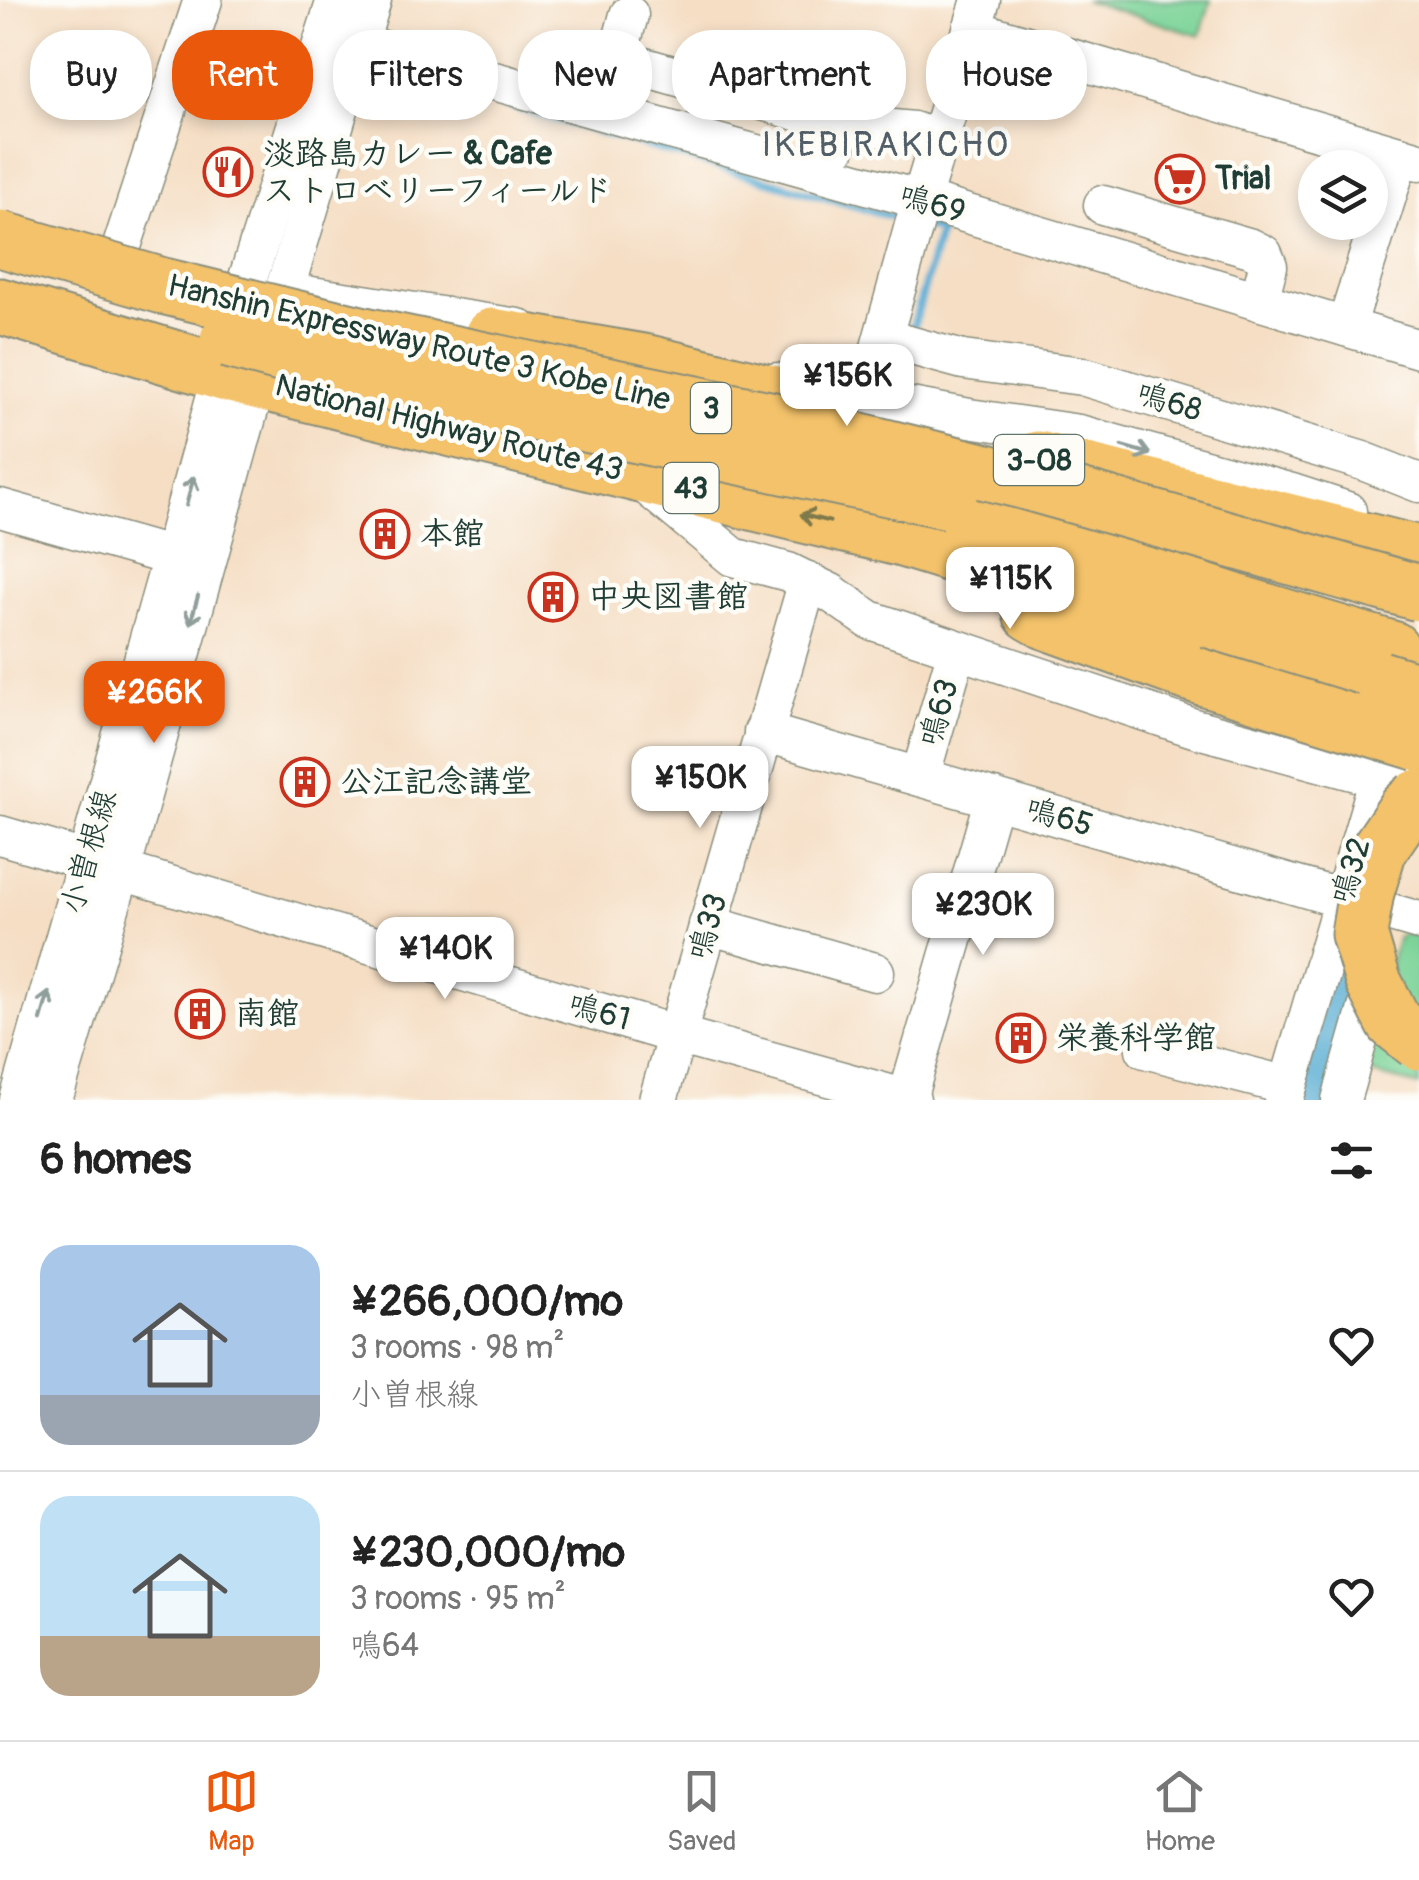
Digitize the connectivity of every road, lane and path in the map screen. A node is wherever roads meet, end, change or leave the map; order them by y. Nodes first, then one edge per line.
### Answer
1 (203, 0) edge
2 (372, 0) edge
3 (630, 15) dead end
4 (977, 15) edge
5 (340, 26) edge
6 (672, 74) edge
7 (826, 120) edge
8 (833, 120) edge
9 (939, 140) junction
10 (1409, 158) edge
11 (828, 174) junction
12 (1103, 204) dead end
13 (0, 216) edge
14 (917, 216) junction
15 (0, 239) edge
16 (121, 250) junction
17 (0, 277) edge
18 (266, 286) junction
19 (1259, 301) junction
20 (0, 306) edge
21 (1346, 327) junction
22 (898, 342) junction
23 (1419, 349) edge
24 (240, 377) junction
25 (866, 398) junction
26 (631, 473) junction
27 (1419, 483) edge
28 (0, 508) edge
29 (1419, 535) edge
30 (899, 538) junction
31 (1419, 554) edge
32 (189, 562) junction
33 (808, 582) junction
34 (1419, 593) edge
35 (957, 650) junction
36 (1407, 664) edge
37 (764, 732) junction
38 (920, 777) junction
39 (1406, 778) edge
40 (994, 798) junction
41 (0, 835) edge
42 (104, 866) junction
43 (1348, 901) junction
44 (1402, 916) edge
45 (708, 926) junction
46 (875, 972) dead end
47 (677, 1036) junction
48 (1419, 1042) edge
49 (1145, 1049) dead end
50 (1286, 1093) edge
51 (18, 1100) edge
52 (53, 1100) edge
53 (658, 1100) edge
54 (909, 1100) edge
55 (1341, 1100) edge

1 - 16 street
2 - 5 street, 小曽根線
3 - 6 street
4 - 9 street
4 - 10 street
5 - 11 street, 鳴69
5 - 18 street, 小曽根線
7 - 11 street
8 - 9 street
9 - 14 street
10 - 21 street
11 - 14 street, 鳴69
12 - 19 street
13 - 16 highway, National Highway Route 43 / 43
14 - 19 street, 鳴69
14 - 22 street
15 - 34 highway, Hanshin Expressway Route 3 Kobe Line / 3, bridge
16 - 18 highway, National Highway Route 43 / 43
17 - 36 highway, Hanshin Expressway Route 3 Kobe Line / 3, bridge
18 - 24 street, 小曽根線
18 - 25 street
18 - 31 highway, 3-08
18 - 36 highway, National Highway Route 43 / 43
19 - 21 street, 鳴69
20 - 24 highway, National Highway Route 43 / 43
21 - 23 street, 鳴69
22 - 25 street
22 - 27 street, 鳴68
24 - 26 highway, National Highway Route 43 / 43
24 - 32 street, 小曽根線
25 -> 29 street
30 -> 26 highway, National Highway Route 43 / 43
26 - 33 street
28 - 32 street
30 - 36 highway, National Highway Route 43 / 43
30 - 39 highway, bridge
32 - 42 street, 小曽根線
33 - 35 street
33 - 37 street, 鳴33
35 - 38 street, 鳴63
35 - 39 street
36 - 39 street, 鳴32
37 - 38 street, 鳴65
37 - 45 street, 鳴33
38 - 40 street, 鳴65
39 - 43 street, 鳴32
39 - 48 highway, bridge
40 - 43 street, 鳴65
40 - 54 street
41 - 42 street, 鳴61
42 - 47 street, 鳴61
51 -> 42 street, 小曽根線
42 - 52 street, 小曽根線
43 - 44 street, 鳴65
43 - 50 street, 鳴32
44 - 55 street
45 - 46 street
45 - 47 street, 鳴33
47 - 53 street, 鳴33
47 - 54 street, 鳴61
49 - 50 street

